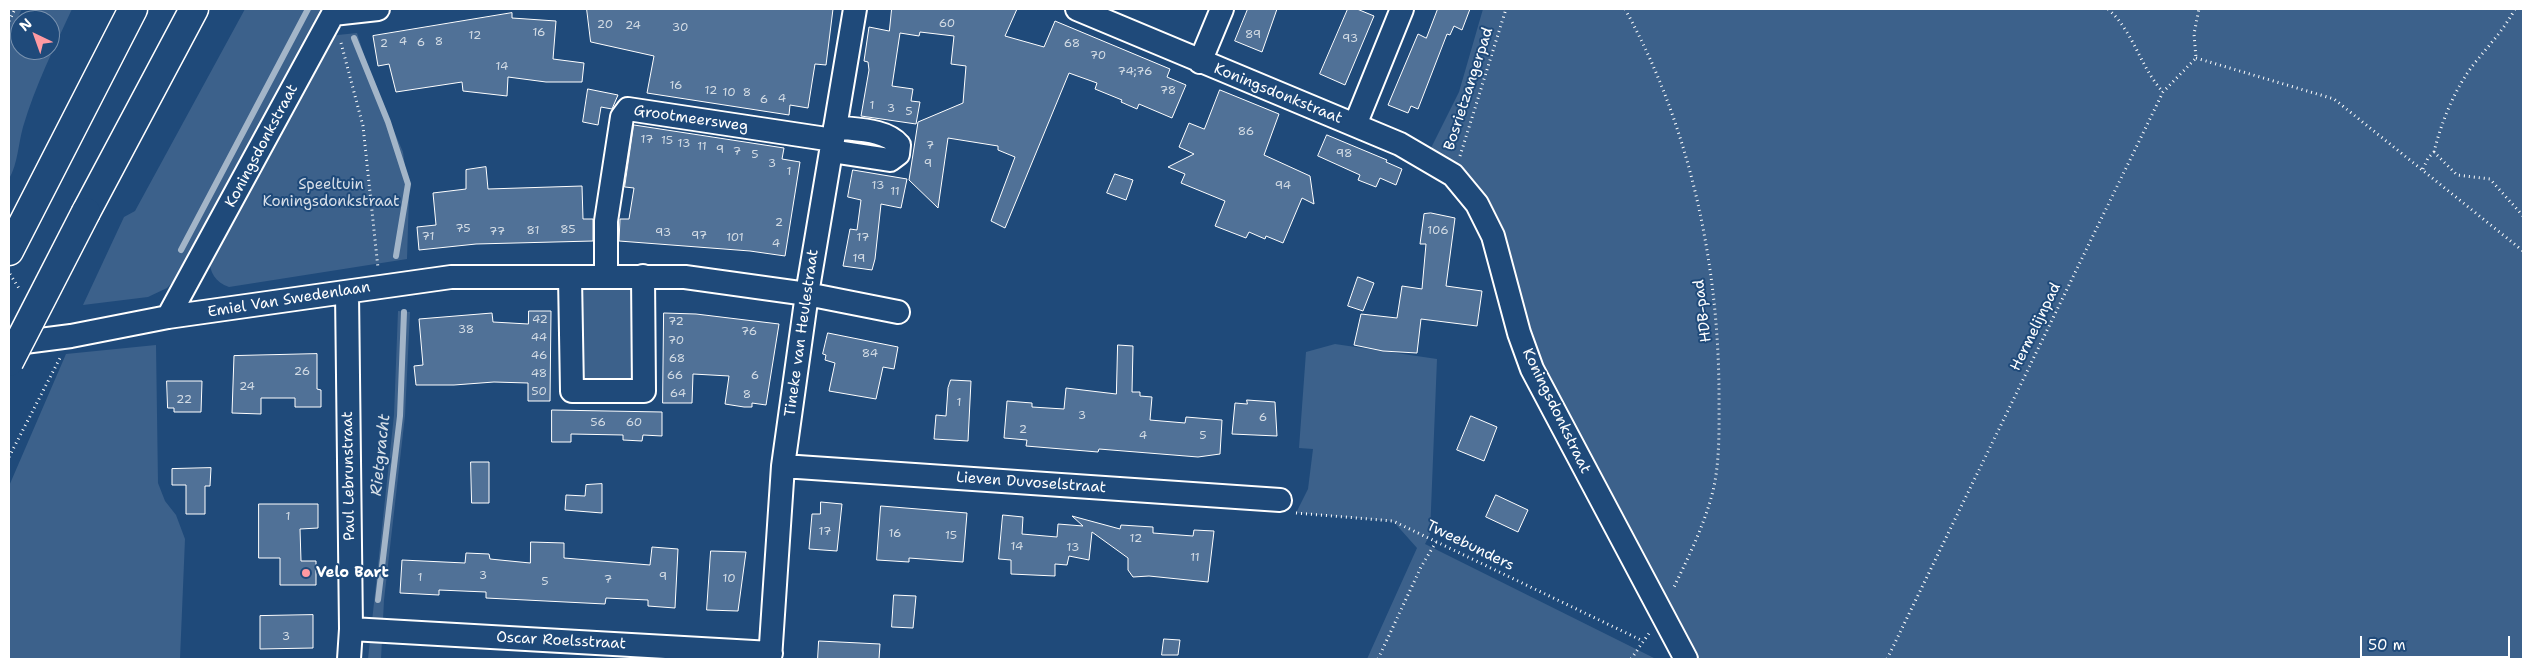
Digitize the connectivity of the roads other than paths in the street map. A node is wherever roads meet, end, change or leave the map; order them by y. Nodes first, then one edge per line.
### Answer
1 (133, 9) edge
2 (194, 9) edge
3 (378, 9) edge
4 (855, 9) edge
5 (1077, 9) edge
6 (1222, 9) edge
7 (1402, 9) edge
8 (1200, 62) junction
9 (1355, 125) junction
10 (833, 139) junction
11 (9, 251) edge
12 (643, 276) junction
13 (570, 277) junction
14 (606, 277) junction
15 (347, 292) junction
16 (806, 294) junction
17 (898, 312) dead end
18 (168, 318) junction
19 (9, 344) edge
20 (9, 362) edge
21 (783, 466) junction
22 (1280, 500) road end
23 (351, 629) junction
24 (771, 656) edge
25 (349, 659) edge
26 (1686, 659) edge

1 - 11 highway
2 - 20 highway, bridge
3 - 18 street, Koningsdonkstraat
4 - 10 street, Tineke van Heulestraat
5 - 8 street, Koningsdonkstraat
6 - 8 street, Koningsdonkstraat
7 - 9 street, Koningsdonkstraat
8 - 9 street, Koningsdonkstraat
9 - 26 street, Koningsdonkstraat
10 - 14 street, Grootmeersweg
10 - 16 street, Tineke van Heulestraat
12 - 13 street
12 - 14 street, Emiel Van Swedenlaan
12 - 16 street, Emiel Van Swedenlaan
13 - 14 street, Emiel Van Swedenlaan
13 - 15 street, Emiel Van Swedenlaan
15 - 18 street, Emiel Van Swedenlaan
15 - 23 street, Paul Lebrunstraat
16 - 17 street, Emiel Van Swedenlaan
16 - 21 street, Tineke van Heulestraat
18 - 19 street, Emiel Van Swedenlaan
21 - 22 street, Lieven Duvoselstraat
21 - 24 street, Tineke van Heulestraat
23 - 24 street, Oscar Roelsstraat
23 - 25 street, Paul Lebrunstraat

